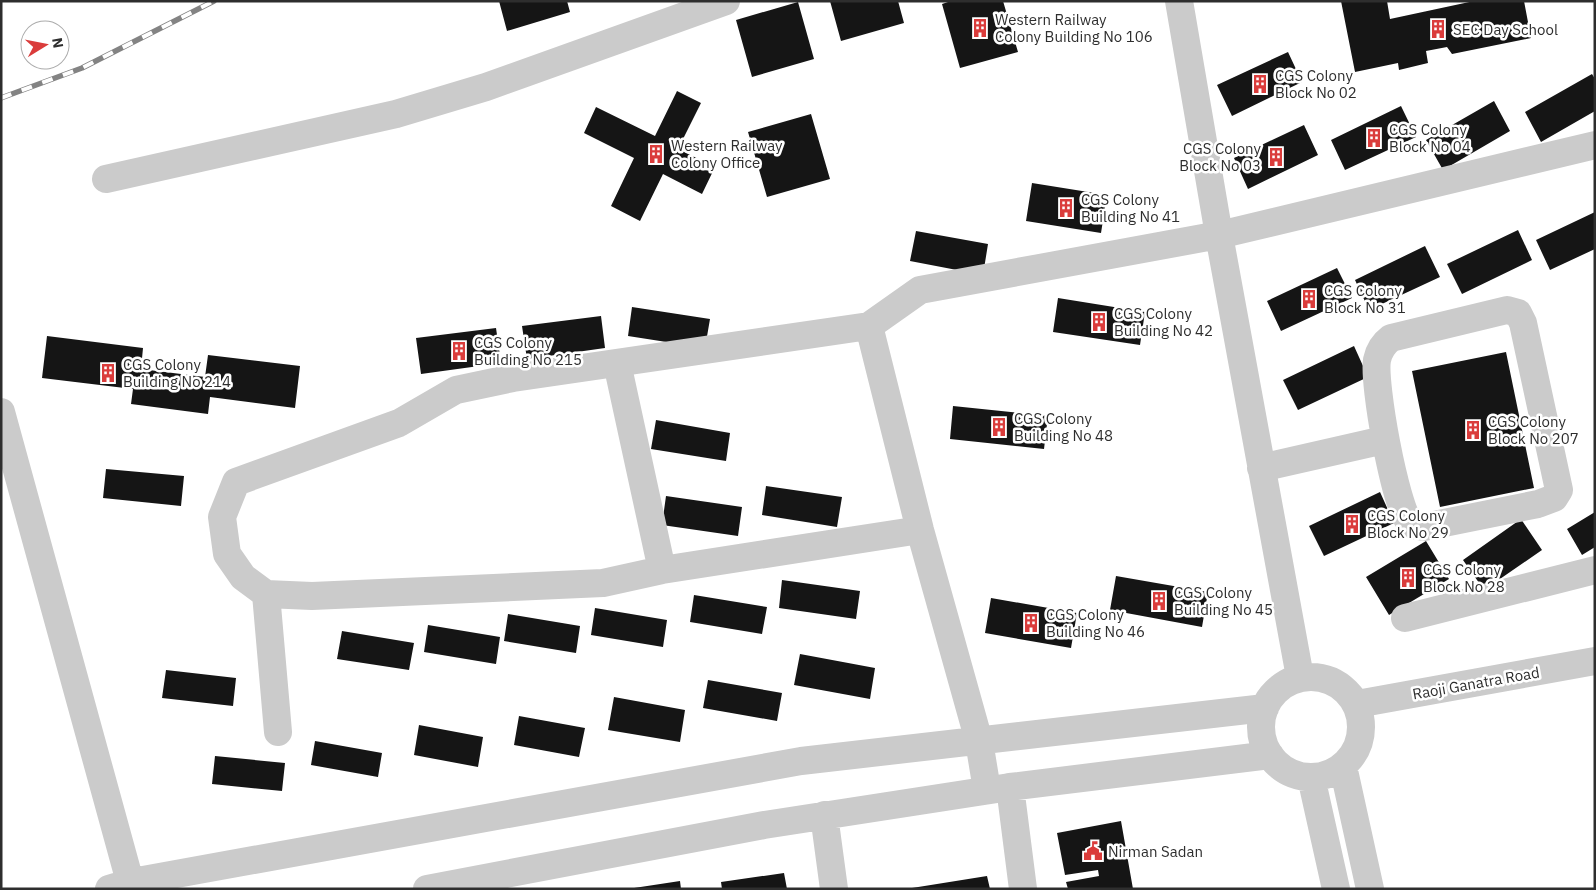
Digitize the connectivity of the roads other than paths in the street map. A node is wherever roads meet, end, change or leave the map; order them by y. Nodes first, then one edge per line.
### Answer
1 (726, 1) edge
2 (1179, 1) edge
3 (1595, 145) edge
4 (106, 179) dead end
5 (1219, 235) junction
6 (869, 326) junction
7 (617, 363) junction
8 (1, 412) edge
9 (1384, 440) junction
10 (1262, 468) junction
11 (920, 530) junction
12 (662, 570) junction
13 (1595, 570) edge
14 (266, 594) junction
15 (1404, 618) dead end
16 (1595, 661) edge
17 (1300, 677) junction
18 (1357, 704) junction
19 (1265, 708) junction
20 (278, 732) dead end
21 (979, 741) junction
22 (1270, 755) junction
23 (1343, 766) junction
24 (1311, 777) junction
25 (998, 788) junction
26 (824, 816) junction
27 (124, 886) edge
28 (426, 889) edge
29 (834, 889) edge
30 (1023, 889) edge
31 (1336, 889) edge
32 (1370, 889) edge

1 - 4 street
2 - 5 street
3 - 5 street
5 - 6 street
5 - 10 street
6 - 7 street
6 - 11 street
7 - 12 street
7 - 14 street
8 - 27 street
9 - 9 street
9 - 10 street
10 - 17 street
11 - 12 street
11 - 21 street
12 - 14 street
13 - 15 street
14 - 20 street
16 - 18 street, Raoji Ganatra Road
17 - 18 street
17 - 19 street
18 - 23 street
19 - 21 street
19 - 22 street
21 - 25 street
21 - 27 street
22 - 24 street
22 - 25 street
23 - 24 street
23 - 32 street
24 - 31 street
25 - 26 street
25 - 30 street
26 - 28 street
26 - 29 street

